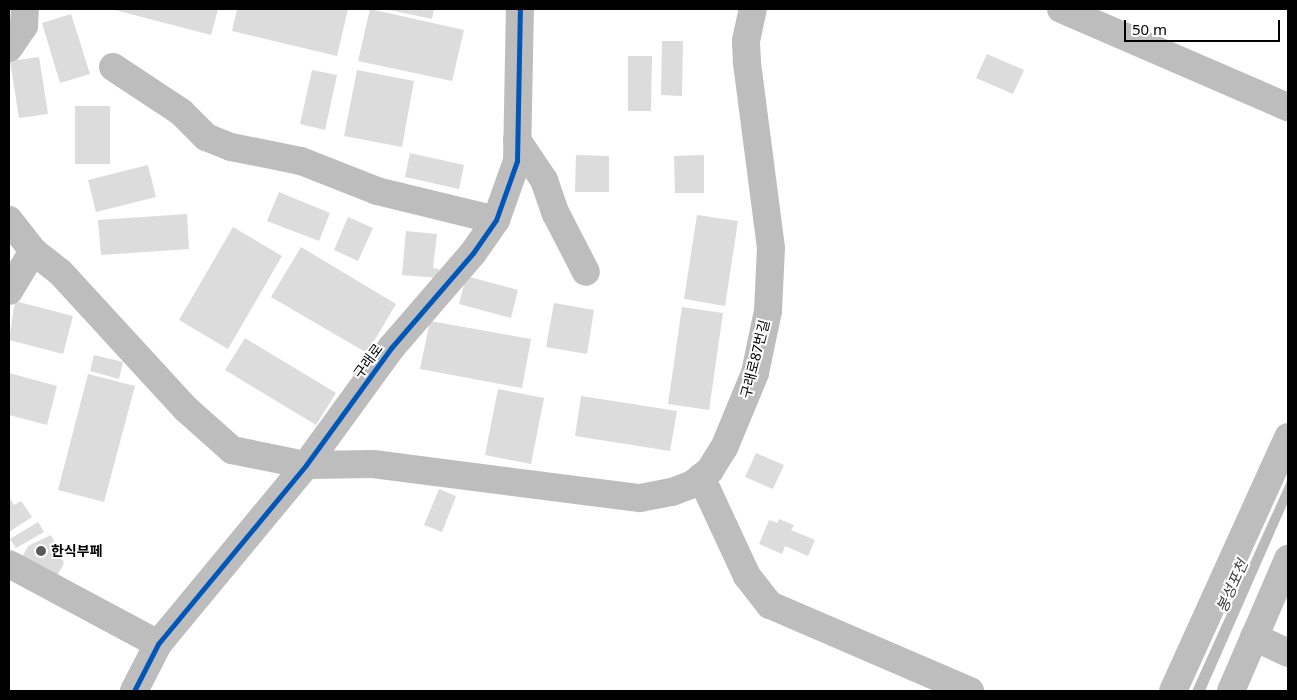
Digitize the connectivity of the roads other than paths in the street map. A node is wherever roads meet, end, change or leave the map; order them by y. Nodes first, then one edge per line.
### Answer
1 (24, 9) edge
2 (520, 9) edge
3 (753, 9) edge
4 (1061, 9) edge
5 (9, 48) edge
6 (113, 67) dead end
7 (1288, 107) edge
8 (518, 140) junction
9 (9, 220) edge
10 (496, 220) junction
11 (33, 251) junction
12 (586, 272) dead end
13 (9, 291) edge
14 (1288, 437) edge
15 (306, 465) junction
16 (701, 477) junction
17 (1288, 559) edge
18 (9, 564) edge
19 (1254, 638) junction
20 (158, 644) junction
21 (1288, 653) edge
22 (134, 691) edge
23 (970, 691) edge
24 (1173, 691) edge
25 (1231, 691) edge

1 - 5 street
2 - 8 street, 구래로
3 - 16 street, 구래로87번길
4 - 7 street
6 - 10 street
8 - 10 street, 구래로
8 - 12 street
9 - 11 street, 구래로87번길
10 - 15 street, 구래로
11 - 13 street
11 - 15 street, 구래로87번길
14 - 24 street
15 - 16 street, 구래로87번길
15 - 20 street, 구래로
16 - 23 street
17 - 19 street
18 - 20 street
19 - 21 street
19 - 25 street
20 - 22 street, 구래로

